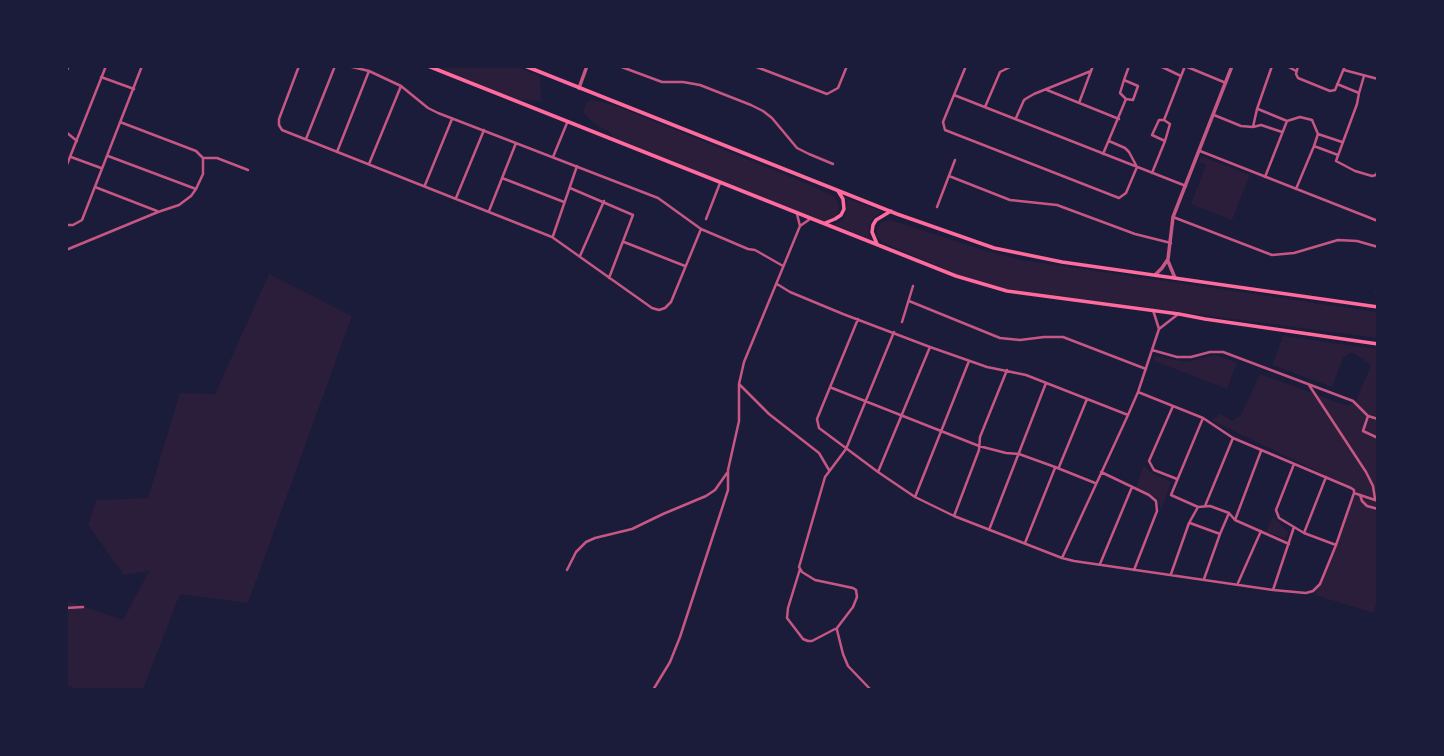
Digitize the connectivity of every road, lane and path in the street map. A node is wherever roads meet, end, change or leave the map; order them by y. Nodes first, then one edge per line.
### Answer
1 (69, 66) edge
2 (106, 66) edge
3 (142, 66) edge
4 (299, 66) edge
5 (335, 66) edge
6 (348, 66) edge
7 (428, 66) edge
8 (525, 66) edge
9 (587, 66) edge
10 (619, 66) edge
11 (754, 66) edge
12 (847, 66) edge
13 (966, 66) edge
14 (1002, 66) edge
15 (1012, 66) edge
16 (1129, 66) edge
17 (1160, 66) edge
18 (1232, 66) edge
19 (1272, 66) edge
20 (1287, 66) edge
21 (1344, 68) edge
22 (1092, 69) edge
23 (1297, 69) edge
24 (369, 71) junction
25 (66, 72) edge
26 (1000, 72) junction
27 (1181, 76) junction
28 (1364, 76) junction
29 (101, 77) junction
30 (1377, 79) edge
31 (1124, 80) junction
32 (1226, 83) junction
33 (1337, 85) junction
34 (401, 86) junction
35 (134, 89) junction
36 (579, 89) junction
37 (1046, 90) junction
38 (1359, 93) junction
39 (954, 95) junction
40 (1126, 99) junction
41 (1079, 103) junction
42 (985, 107) junction
43 (1256, 109) junction
44 (1214, 115) junction
45 (452, 119) junction
46 (1119, 119) junction
47 (1016, 120) junction
48 (1164, 120) junction
49 (1287, 121) junction
50 (120, 122) junction
51 (567, 123) junction
52 (1253, 127) junction
53 (484, 130) junction
54 (66, 132) edge
55 (1282, 132) junction
56 (1318, 134) junction
57 (306, 139) junction
58 (76, 141) junction
59 (1109, 141) junction
60 (1165, 141) junction
61 (1342, 142) junction
62 (516, 143) junction
63 (1314, 145) junction
64 (1200, 151) junction
65 (337, 152) junction
66 (1103, 154) junction
67 (1338, 155) junction
68 (108, 156) junction
69 (71, 157) junction
70 (553, 157) junction
71 (203, 158) junction
72 (955, 160) dead end
73 (369, 164) junction
74 (834, 164) dead end
75 (577, 166) junction
76 (66, 167) edge
77 (1137, 167) junction
78 (102, 169) junction
79 (248, 170) dead end
80 (1377, 170) edge
81 (1152, 173) junction
82 (949, 176) junction
83 (1265, 177) junction
84 (502, 178) junction
85 (720, 183) junction
86 (425, 185) junction
87 (1186, 186) junction
88 (95, 187) junction
89 (570, 188) junction
90 (196, 189) junction
91 (1296, 189) junction
92 (838, 191) junction
93 (456, 198) junction
94 (604, 201) junction
95 (565, 202) junction
96 (937, 207) dead end
97 (489, 211) junction
98 (891, 211) junction
99 (158, 212) junction
100 (797, 214) junction
101 (1173, 217) junction
102 (706, 219) dead end
103 (810, 219) junction
104 (1377, 221) edge
105 (823, 224) junction
106 (66, 225) edge
107 (800, 226) junction
108 (701, 229) junction
109 (552, 237) junction
110 (624, 242) junction
111 (1171, 243) junction
112 (878, 245) junction
113 (1377, 247) edge
114 (66, 250) edge
115 (580, 256) junction
116 (1168, 259) junction
117 (783, 265) junction
118 (685, 266) junction
119 (1155, 275) junction
120 (609, 278) junction
121 (1175, 278) junction
122 (776, 284) junction
123 (913, 286) dead end
124 (909, 301) junction
125 (1377, 307) edge
126 (1153, 310) junction
127 (1179, 314) junction
128 (858, 319) junction
129 (902, 322) dead end
130 (1159, 329) junction
131 (894, 332) junction
132 (1377, 344) edge
133 (930, 347) junction
134 (1152, 350) junction
135 (969, 361) junction
136 (1146, 369) junction
137 (1007, 370) junction
138 (1046, 383) junction
139 (738, 384) junction
140 (1309, 385) junction
141 (831, 388) junction
142 (1138, 392) junction
143 (1087, 399) junction
144 (866, 402) junction
145 (1172, 406) junction
146 (1128, 415) junction
147 (901, 416) junction
148 (1368, 416) junction
149 (1203, 418) junction
150 (1377, 419) edge
151 (941, 432) junction
152 (1233, 438) junction
153 (1377, 438) edge
154 (979, 446) junction
155 (846, 449) junction
156 (1261, 451) junction
157 (1019, 454) junction
158 (1294, 464) junction
159 (1057, 467) junction
160 (729, 470) junction
161 (829, 471) junction
162 (878, 472) junction
163 (1101, 472) junction
164 (1326, 477) junction
165 (1177, 479) junction
166 (1095, 483) junction
167 (1132, 486) junction
168 (1354, 494) junction
169 (1360, 495) junction
170 (915, 497) junction
171 (1376, 500) edge
172 (1198, 507) junction
173 (1205, 507) junction
174 (1377, 509) edge
175 (1229, 513) junction
176 (954, 516) junction
177 (1235, 520) junction
178 (1189, 523) junction
179 (1294, 527) junction
180 (989, 530) junction
181 (1261, 531) junction
182 (1304, 533) junction
183 (1220, 534) junction
184 (1025, 543) junction
185 (1289, 544) junction
186 (1336, 545) junction
187 (1062, 558) junction
188 (1100, 564) junction
189 (567, 569) dead end
190 (800, 569) junction
191 (1134, 570) junction
192 (1171, 574) junction
193 (1204, 579) junction
194 (1237, 584) junction
195 (1273, 590) junction
196 (83, 607) dead end
197 (66, 608) edge
198 (837, 628) junction
199 (653, 690) edge
200 (871, 690) edge

1 - 25 street
2 - 29 street
3 - 35 street
4 - 57 street
5 - 57 street
6 - 24 street
7 - 51 main road
8 - 36 main road
9 - 36 street
10 - 74 street
11 - 12 street
13 - 39 street
14 - 26 street
15 - 26 street
16 - 31 street
17 - 27 street
18 - 32 street
19 - 43 street
20 - 23 street
21 - 28 street
21 - 33 street
22 - 37 street
22 - 41 street
23 - 33 street
24 - 34 street
24 - 65 street
26 - 42 street
27 - 32 street
27 - 48 street
28 - 30 street
28 - 38 street
29 - 35 street
29 - 58 street
31 - 40 street
31 - 40 street
32 - 44 street
33 - 38 street
34 - 45 street
34 - 73 street
35 - 50 street
36 - 92 main road
37 - 41 street
37 - 47 street
38 - 61 street
39 - 42 street
39 - 77 street
40 - 46 street
41 - 46 street
42 - 47 street
43 - 49 street
43 - 52 street
44 - 52 street
44 - 64 street
45 - 53 street
45 - 86 street
46 - 59 street
47 - 66 street
48 - 60 street
48 - 60 street
49 - 55 street
49 - 56 street
50 - 68 street
50 - 71 street
51 - 70 street
51 - 85 main road
52 - 55 street
53 - 62 street
53 - 93 street
54 - 58 street
55 - 83 street
56 - 61 street
56 - 63 street
57 - 65 street
58 - 69 street
59 - 66 street
59 - 77 street
60 - 81 street
61 - 67 street
62 - 70 street
62 - 84 street
63 - 67 street
63 - 91 street
64 - 83 street
64 - 87 street
65 - 73 street
66 - 77 street
67 - 80 street
68 - 78 street
68 - 90 street
69 - 76 street
69 - 78 street
70 - 75 street
71 - 79 street
71 - 90 street
72 - 82 street
73 - 86 street
75 - 89 street
75 - 108 street
77 - 81 street
78 - 88 street
81 - 87 street
82 - 96 street
82 - 111 street
83 - 91 street
84 - 95 street
84 - 97 street
85 - 100 main road
85 - 102 street
86 - 93 street
87 - 101 street
88 - 99 street
88 - 106 street
89 - 94 street
89 - 95 street
90 - 99 street
91 - 104 street
92 - 98 main road
92 - 105 main road
93 - 97 street
94 - 110 street
94 - 115 street
95 - 109 street
97 - 109 street
98 - 112 main road
98 - 119 main road
99 - 114 street
100 - 103 main road
100 - 107 street
101 - 111 street
101 - 113 street
103 - 105 main road
103 - 107 street
105 - 112 main road
107 - 117 street
108 - 117 street
108 - 118 street
109 - 115 street
110 - 118 street
110 - 120 street
111 - 116 street
112 - 126 main road
115 - 120 street
116 - 119 street
116 - 121 street
117 - 122 street
118 - 120 street
119 - 121 main road
121 - 125 main road
122 - 128 street
122 - 139 street
123 - 124 street
124 - 129 street
124 - 136 street
126 - 127 main road
126 - 130 street
127 - 130 street
127 - 132 main road
128 - 131 street
128 - 141 street
130 - 134 street
131 - 133 street
131 - 144 street
133 - 135 street
133 - 147 street
134 - 136 street
134 - 140 street
135 - 137 street
135 - 151 street
136 - 142 street
137 - 138 street
137 - 154 street
138 - 143 street
138 - 157 street
139 - 160 street
139 - 161 street
140 - 148 street
140 - 171 street
141 - 144 street
141 - 155 street
142 - 145 street
142 - 146 street
143 - 146 street
143 - 159 street
144 - 147 street
144 - 155 street
145 - 149 street
145 - 165 street
146 - 163 street
147 - 151 street
147 - 162 street
148 - 150 street
148 - 153 street
149 - 152 street
149 - 165 street
151 - 154 street
151 - 170 street
152 - 156 street
152 - 173 street
154 - 157 street
154 - 176 street
155 - 161 street
155 - 162 street
156 - 158 street
156 - 177 street
157 - 159 street
157 - 180 street
158 - 164 street
158 - 179 street
159 - 166 street
159 - 184 street
160 - 189 street
160 - 199 street
161 - 190 street
162 - 170 street
163 - 166 street
163 - 167 street
164 - 168 street
164 - 182 street
165 - 172 street
166 - 187 street
167 - 188 street
167 - 191 street
168 - 169 street
168 - 186 street
169 - 171 street
169 - 174 street
170 - 176 street
172 - 173 street
172 - 178 street
173 - 175 street
175 - 177 street
175 - 183 street
176 - 180 street
177 - 181 street
178 - 183 street
178 - 192 street
179 - 182 street
179 - 185 street
180 - 184 street
181 - 185 street
181 - 194 street
182 - 186 street
183 - 193 street
184 - 187 street
185 - 195 street
186 - 195 street
187 - 188 street
188 - 191 street
190 - 198 street
190 - 198 street
191 - 192 street
192 - 193 street
193 - 194 street
194 - 195 street
196 - 197 street
198 - 200 street

